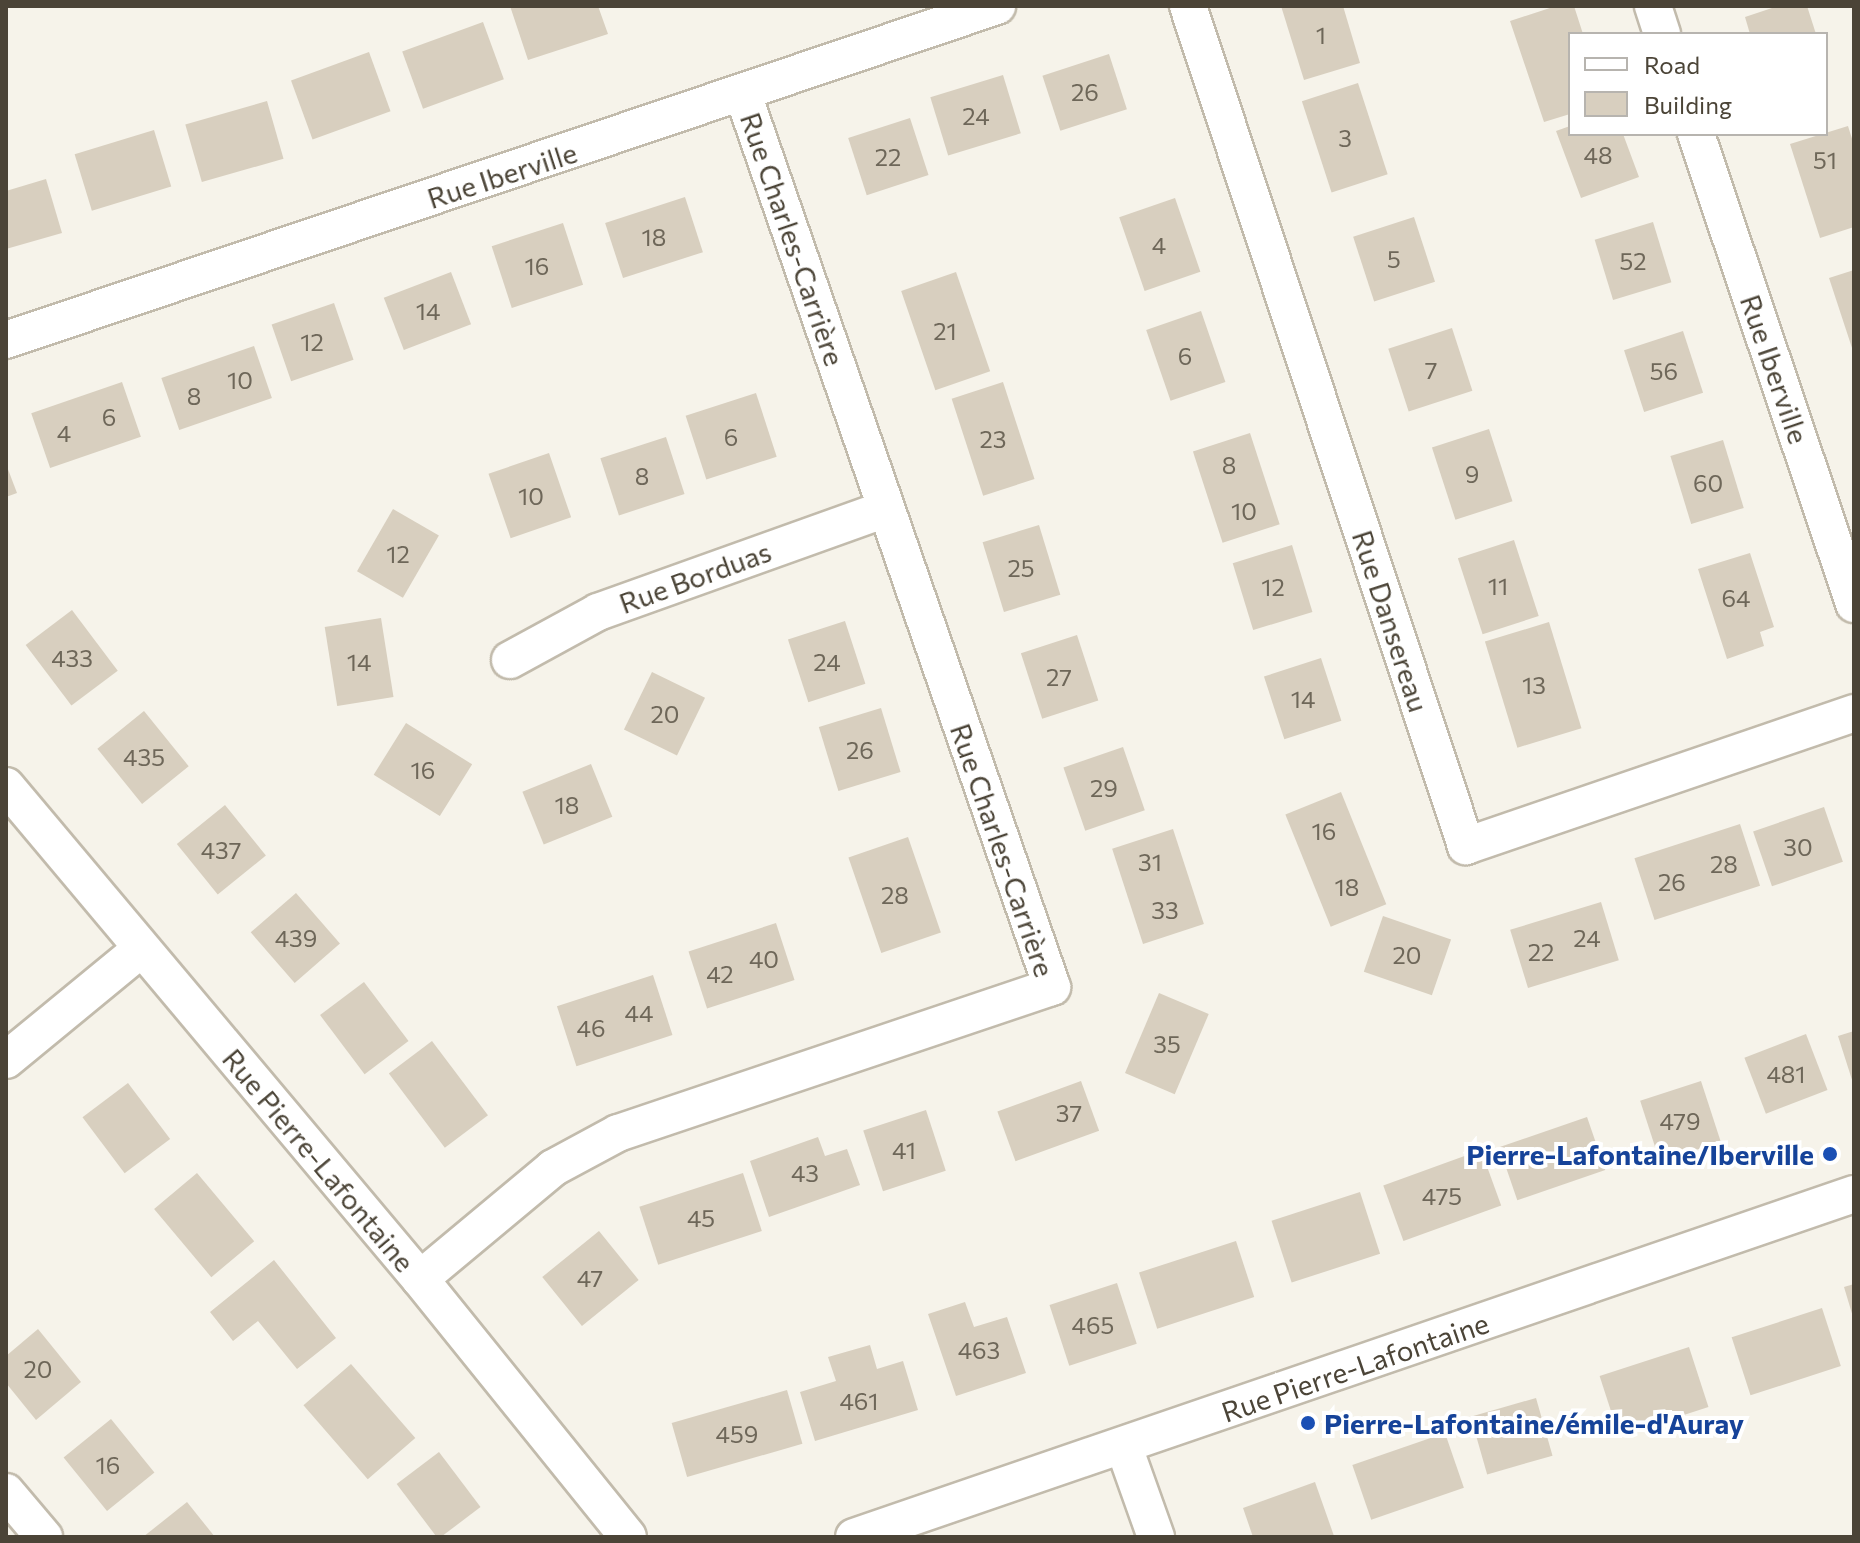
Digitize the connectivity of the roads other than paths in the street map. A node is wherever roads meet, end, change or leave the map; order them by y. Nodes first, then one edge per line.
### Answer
1 (997, 6) edge
2 (1188, 6) edge
3 (1653, 6) edge
4 (1661, 32) edge
5 (743, 94) junction
6 (1697, 136) edge
7 (6, 340) edge
8 (886, 509) junction
9 (1854, 604) edge
10 (510, 660) dead end
11 (1854, 713) edge
12 (6, 786) edge
13 (140, 950) junction
14 (6, 1060) edge
15 (1854, 1194) edge
16 (420, 1279) junction
17 (1124, 1447) junction
18 (6, 1492) edge
19 (44, 1537) edge
20 (628, 1537) edge
21 (854, 1537) edge
22 (1156, 1537) edge

1 - 5 street, Rue Iberville
2 - 11 street, Rue Dansereau
3 - 4 street
5 - 7 street, Rue Iberville
5 - 8 street, Rue Charles-Carrière
6 - 9 street, Rue Iberville
8 - 10 street, Rue Borduas
8 - 16 street, Rue Charles-Carrière
12 - 13 street, Rue Pierre-Lafontaine
13 - 14 street
13 - 16 street, Rue Pierre-Lafontaine
15 - 17 street, Rue Pierre-Lafontaine
16 - 20 street, Rue Pierre-Lafontaine
17 - 21 street, Rue Pierre-Lafontaine
17 - 22 street
18 - 19 street

